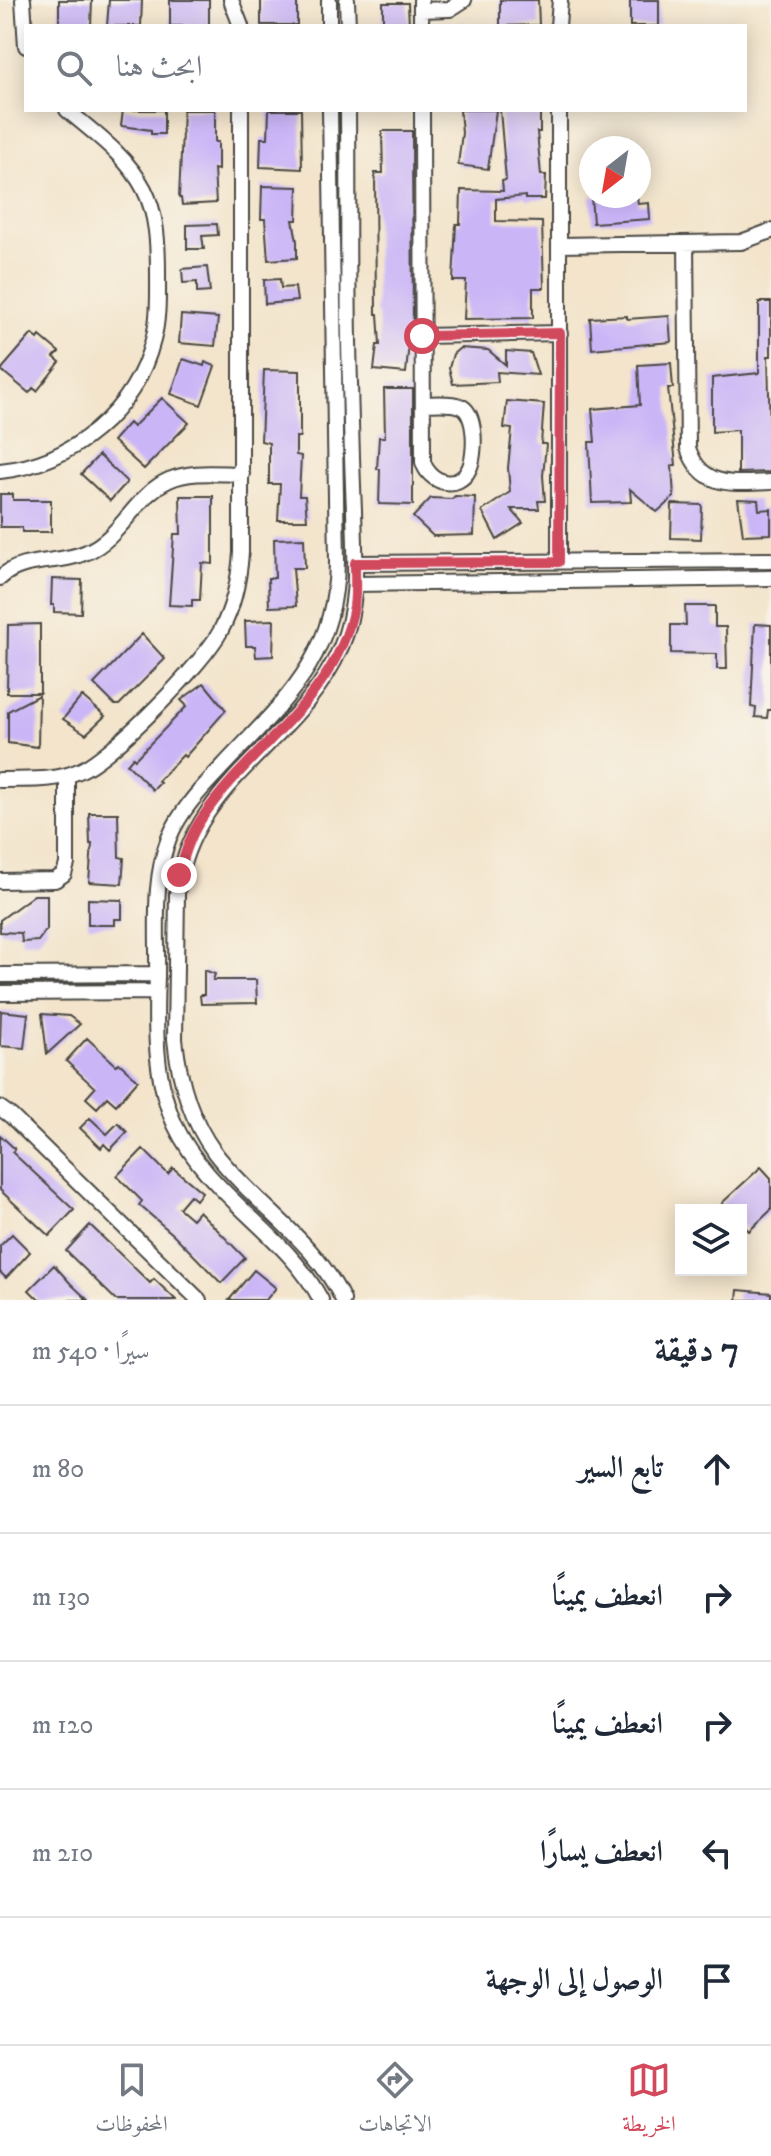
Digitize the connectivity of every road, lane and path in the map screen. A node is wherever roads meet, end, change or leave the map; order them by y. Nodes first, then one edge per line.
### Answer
1 (23, 0) edge
2 (231, 0) edge
3 (329, 0) edge
4 (347, 0) edge
5 (464, 0) edge
6 (560, 0) edge
7 (421, 5) edge
8 (25, 24) edge
9 (240, 24) edge
10 (329, 24) edge
11 (348, 24) edge
12 (558, 24) edge
13 (69, 112) edge
14 (241, 112) edge
15 (330, 112) edge
16 (348, 112) edge
17 (422, 112) edge
18 (559, 112) edge
19 (771, 231) edge
20 (686, 244) junction
21 (560, 245) junction
22 (560, 333) junction
23 (422, 336) junction
24 (423, 404) junction
25 (334, 441) junction
26 (351, 441) junction
27 (0, 471) edge
28 (242, 474) junction
29 (771, 482) edge
30 (771, 560) edge
31 (559, 562) junction
32 (355, 563) junction
33 (0, 578) edge
34 (771, 578) edge
35 (355, 584) junction
36 (67, 776) junction
37 (0, 780) edge
38 (0, 881) edge
39 (177, 907) junction
40 (157, 908) junction
41 (157, 974) junction
42 (0, 975) edge
43 (156, 992) junction
44 (0, 993) edge
45 (0, 1108) edge
46 (246, 1186) junction
47 (232, 1200) junction
48 (199, 1300) edge
49 (321, 1300) edge
50 (343, 1300) edge

1 - 8 street
2 - 9 street
3 - 10 street
4 - 11 street
5 - 7 street
6 - 12 street
13 - 27 street
14 - 28 street
15 - 25 street
16 - 26 street
17 - 23 street
18 - 21 street
19 - 20 street
20 - 21 street
20 - 29 street
21 - 22 street
22 - 23 street
22 - 31 street
23 - 24 street
24 - 24 street
25 - 26 street
25 - 40 street
26 - 32 street
28 - 33 street
28 - 36 street
30 - 31 street
31 - 32 street
32 - 35 street
34 - 35 street
35 - 39 street
36 - 37 street
36 - 38 street
39 - 40 street
39 - 46 street
40 - 41 street
41 - 42 street
41 - 43 street
43 - 44 street
43 - 47 street
45 - 48 street
46 - 47 street
46 - 50 street
47 - 49 street

